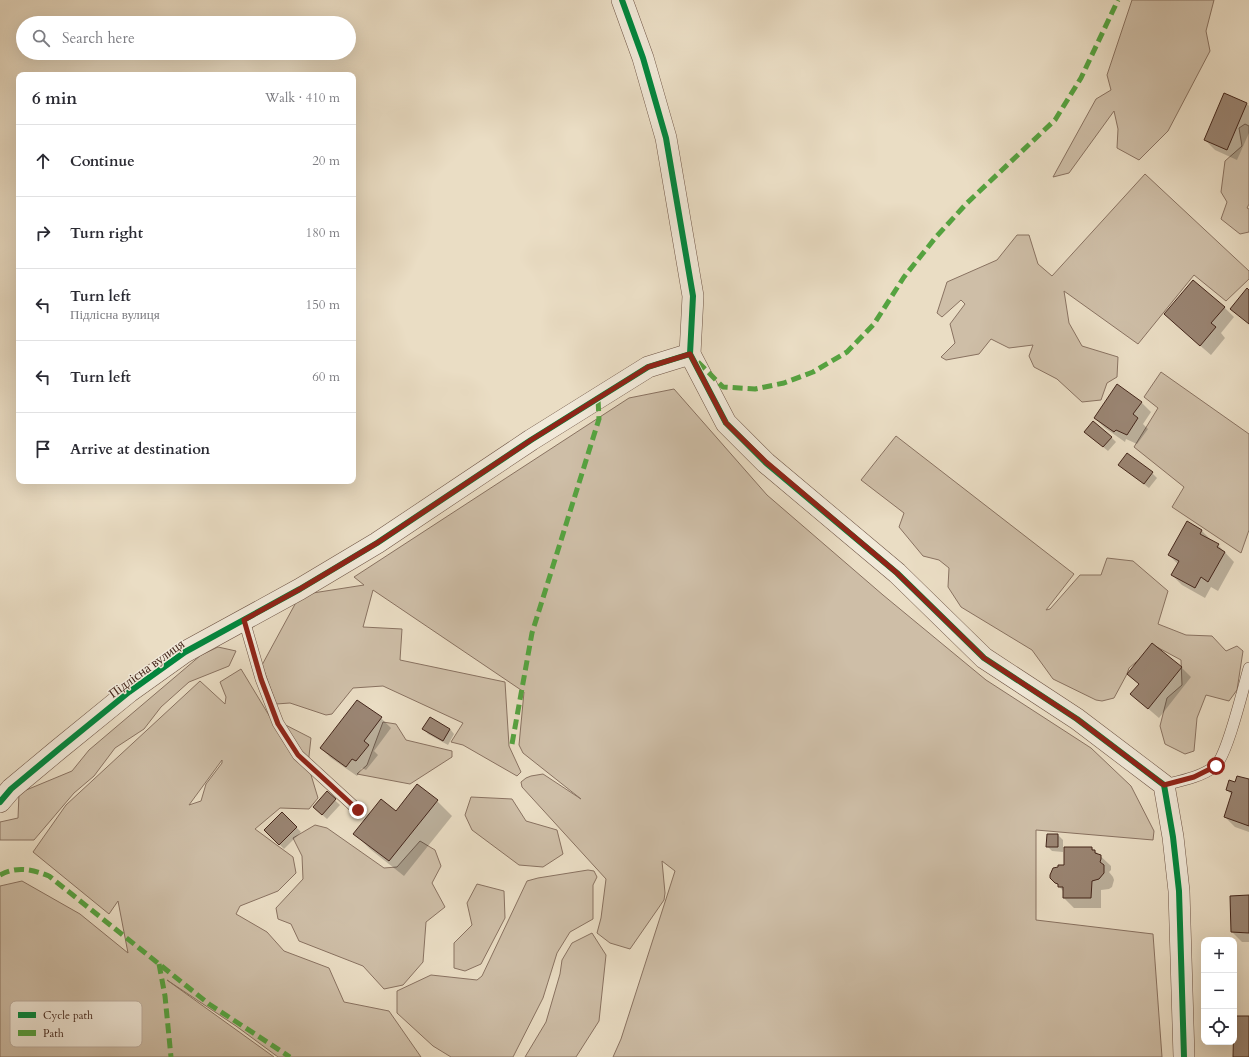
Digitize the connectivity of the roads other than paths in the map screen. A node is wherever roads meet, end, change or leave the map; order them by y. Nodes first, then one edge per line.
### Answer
1 (622, 0) edge
2 (690, 354) junction
3 (244, 620) junction
4 (1249, 668) edge
5 (1164, 785) junction
6 (0, 802) edge
7 (358, 810) dead end
8 (1184, 1057) edge

1 - 2 street
2 - 3 street, Підлісна вулиця
2 - 5 street
3 - 6 street, Підлісна вулиця
3 - 7 lane
4 - 5 lane
5 - 8 street

